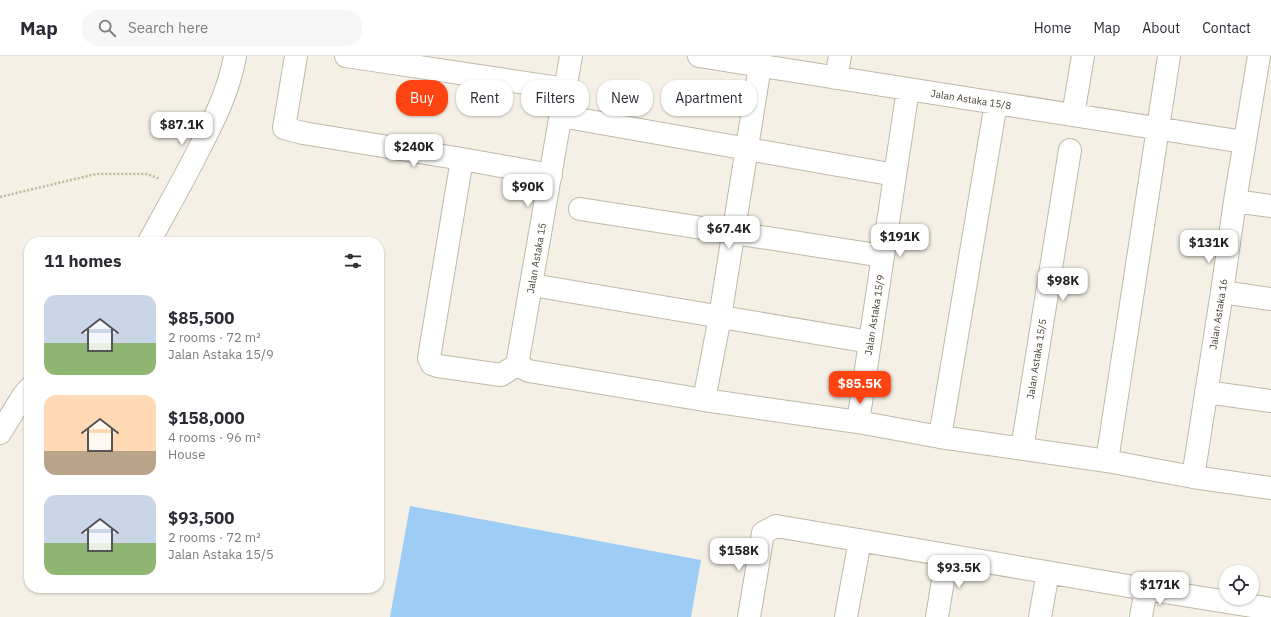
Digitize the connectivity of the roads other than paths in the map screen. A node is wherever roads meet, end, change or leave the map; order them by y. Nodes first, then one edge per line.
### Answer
1 (235, 56) edge
2 (296, 56) edge
3 (346, 56) edge
4 (572, 56) edge
5 (699, 56) edge
6 (840, 56) edge
7 (1083, 56) edge
8 (1169, 56) edge
9 (1259, 56) edge
10 (760, 66) junction
11 (836, 78) junction
12 (568, 80) edge
13 (521, 82) edge
14 (908, 89) junction
15 (996, 103) junction
16 (1073, 115) junction
17 (561, 116) joint
18 (1158, 129) junction
19 (1244, 142) junction
20 (747, 149) junction
21 (1070, 150) dead end
22 (462, 159) junction
23 (551, 175) junction
24 (895, 175) junction
25 (1235, 201) junction
26 (1271, 206) edge
27 (580, 209) dead end
28 (733, 233) junction
29 (152, 237) edge
30 (883, 256) junction
31 (532, 285) junction
32 (1222, 292) junction
33 (1271, 299) edge
34 (720, 317) junction
35 (870, 342) junction
36 (518, 365) junction
37 (1206, 392) junction
38 (24, 394) edge
39 (24, 396) edge
40 (704, 400) junction
41 (1271, 401) edge
42 (0, 410) edge
43 (858, 422) junction
44 (0, 433) edge
45 (940, 437) junction
46 (1022, 449) junction
47 (1107, 461) junction
48 (1193, 476) junction
49 (1271, 488) edge
50 (860, 540) junction
51 (948, 556) junction
52 (1048, 572) junction
53 (1146, 590) junction
54 (1271, 609) edge
55 (749, 617) edge
56 (846, 617) edge
57 (937, 617) edge
58 (1040, 617) edge
59 (1141, 617) edge

1 - 29 street
2 - 22 street
3 - 13 street
4 - 12 street, Jalan Astaka 15
5 - 10 street, Jalan Astaka 15/8
6 - 11 street
7 - 16 street
8 - 18 street
9 - 19 street, Jalan Astaka 16
10 - 11 street, Jalan Astaka 15/8
10 - 20 street
11 - 14 street, Jalan Astaka 15/8
14 - 15 street, Jalan Astaka 15/8
14 - 24 street, Jalan Astaka 15/9
15 - 16 street, Jalan Astaka 15/8
15 - 45 street
16 - 18 street, Jalan Astaka 15/8
17 - 20 street
17 - 23 street, Jalan Astaka 15
18 - 19 street, Jalan Astaka 15/8
18 - 47 street
19 - 25 street, Jalan Astaka 16
20 - 24 street
20 - 28 street
21 - 46 street, Jalan Astaka 15/5
22 - 23 street
22 - 36 street
23 - 31 street, Jalan Astaka 15
24 - 30 street, Jalan Astaka 15/9
25 - 26 street
25 - 32 street, Jalan Astaka 16
27 - 28 street
28 - 30 street
28 - 34 street
30 - 35 street, Jalan Astaka 15/9
31 - 34 street
31 - 36 street, Jalan Astaka 15
32 - 33 street
32 - 37 street, Jalan Astaka 16
34 - 35 street
34 - 40 street
35 - 43 street, Jalan Astaka 15/9
36 - 40 street
37 - 41 street
37 - 48 street, Jalan Astaka 16
38 - 42 street
39 - 44 street
40 - 43 street
43 - 45 street
45 - 46 street
46 - 47 street
47 - 48 street
48 - 49 street
50 - 51 street
50 - 55 street
50 - 56 street
51 - 52 street
51 - 57 street
52 - 53 street
52 - 58 street
53 - 54 street
53 - 59 street

